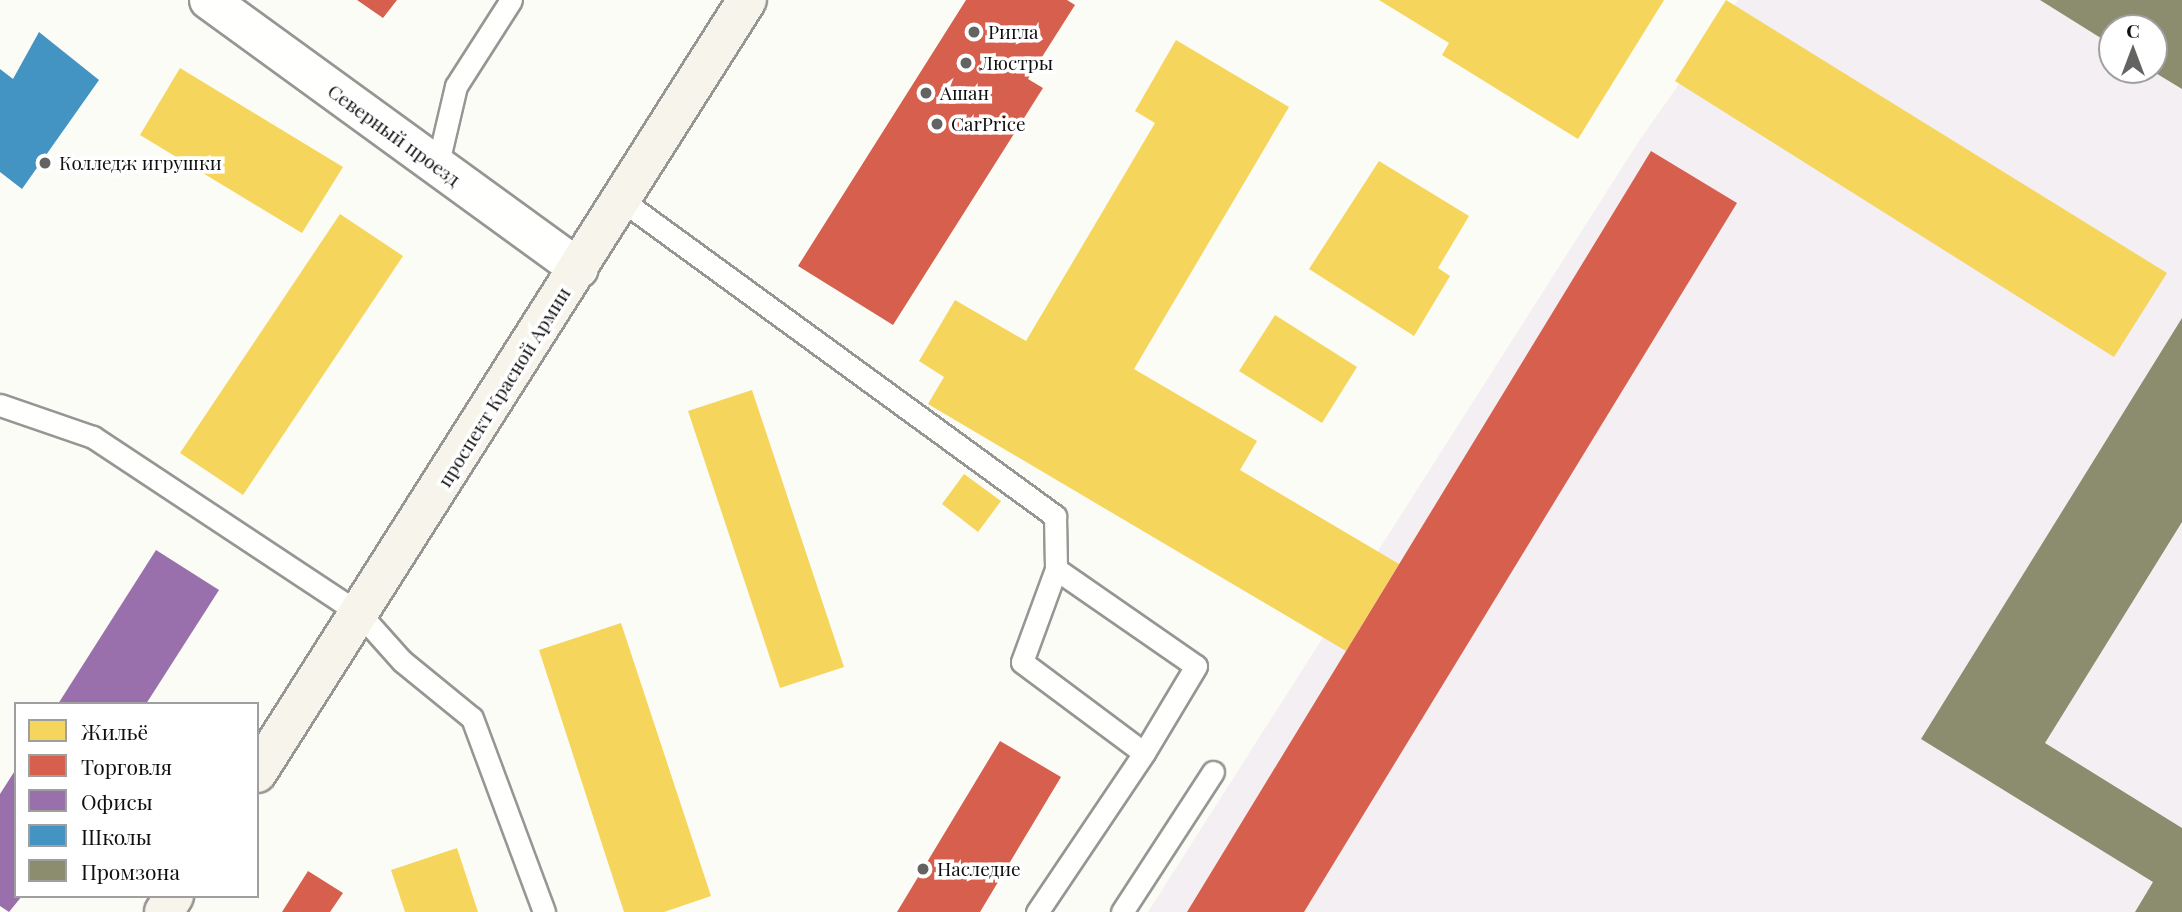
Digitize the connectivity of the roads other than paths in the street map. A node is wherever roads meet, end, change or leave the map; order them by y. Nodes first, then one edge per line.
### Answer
1 (209, 0) edge
2 (511, 0) edge
3 (747, 0) edge
4 (437, 167) junction
5 (623, 201) junction
6 (579, 269) junction
7 (0, 405) edge
8 (1056, 569) junction
9 (360, 614) junction
10 (1144, 753) junction
11 (259, 770) edge
12 (1213, 772) dead end
13 (544, 912) edge
14 (1037, 912) edge
15 (1122, 912) edge

1 - 4 street, Северный проезд
2 - 4 lane
3 - 5 main road, проспект Красной Армии
4 - 6 street, Северный проезд
5 - 6 main road, проспект Красной Армии
5 - 8 lane
6 - 9 main road, проспект Красной Армии
7 - 9 lane
8 - 10 lane
8 - 10 lane
9 - 11 main road, проспект Красной Армии
9 - 13 lane
10 - 14 lane
12 - 15 lane

